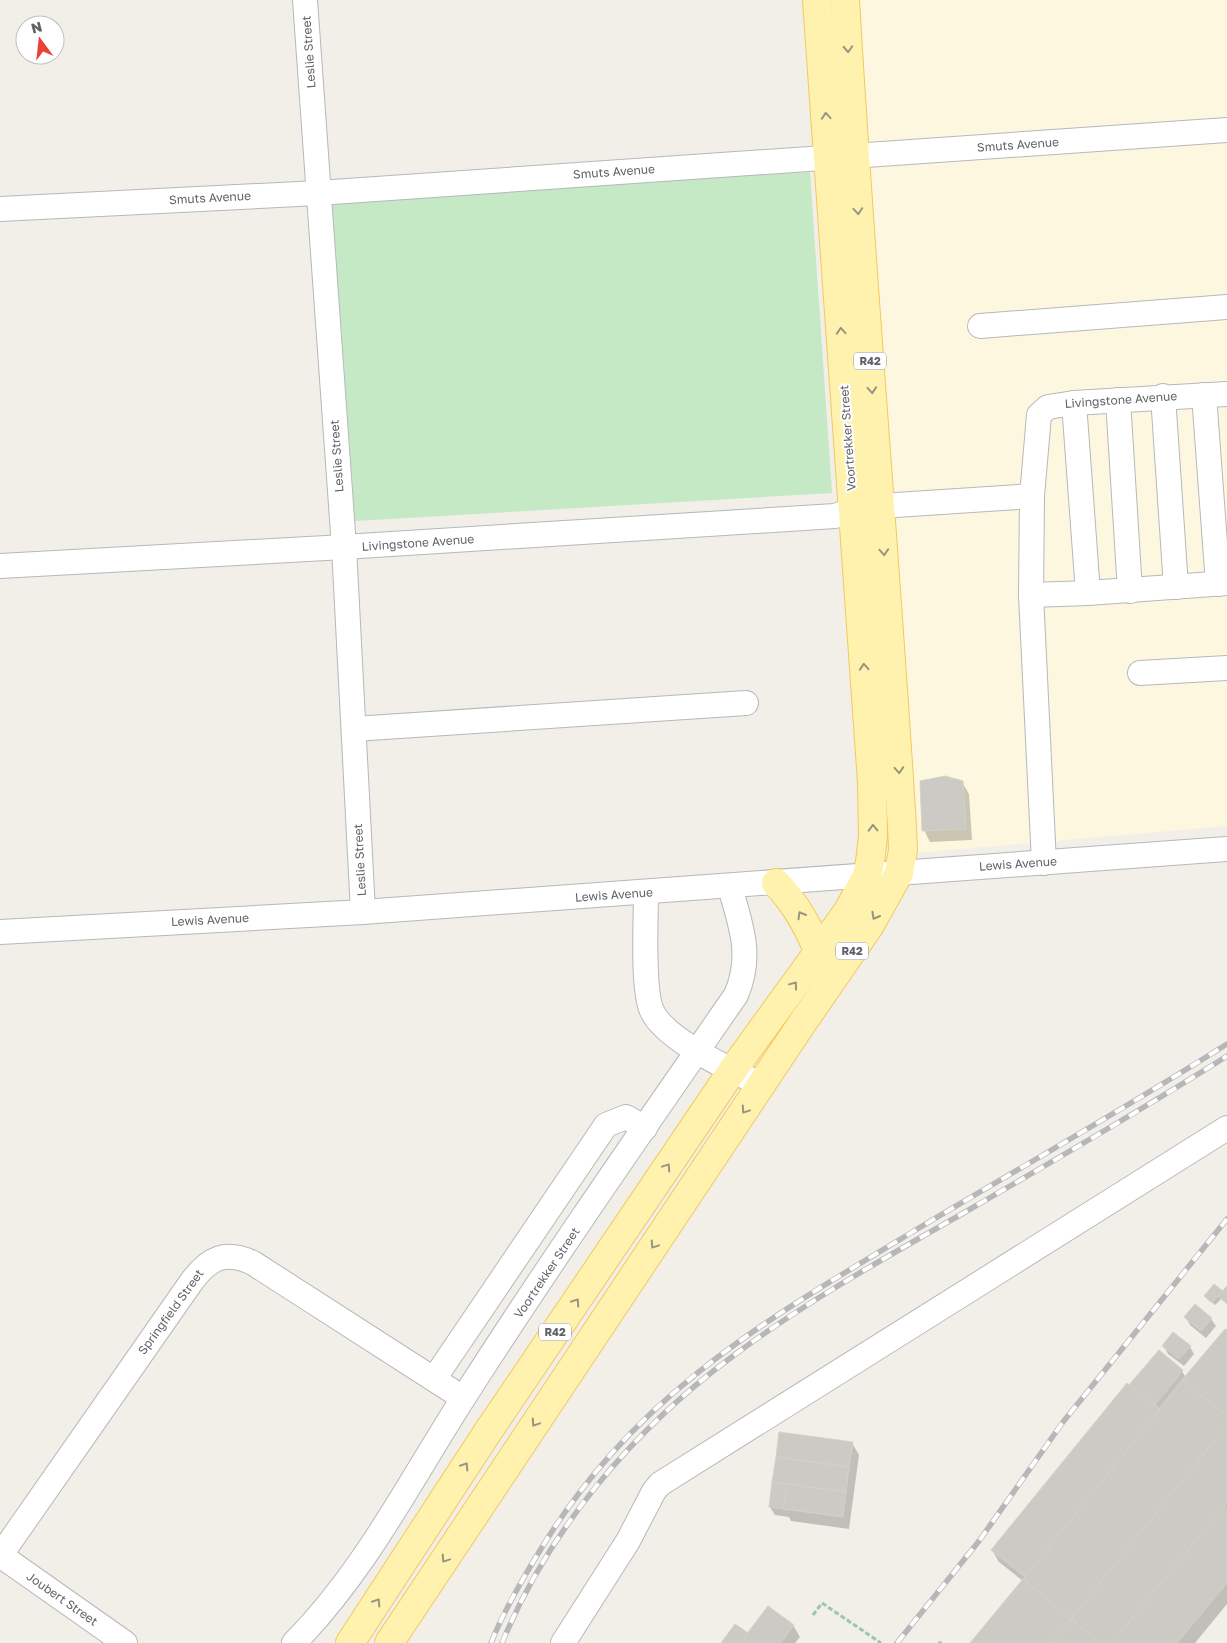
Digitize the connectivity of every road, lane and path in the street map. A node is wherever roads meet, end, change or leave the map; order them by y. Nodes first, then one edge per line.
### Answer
1 (305, 0) edge
2 (817, 0) edge
3 (845, 0) edge
4 (1227, 130) edge
5 (841, 157) junction
6 (318, 192) junction
7 (0, 209) edge
8 (1227, 307) edge
9 (980, 326) dead end
10 (1216, 394) edge
11 (1163, 396) junction
12 (1118, 400) junction
13 (1074, 403) junction
14 (1032, 504) junction
15 (882, 512) junction
16 (847, 516) junction
17 (344, 548) junction
18 (0, 566) edge
19 (1222, 584) edge
20 (1176, 587) junction
21 (1130, 590) junction
22 (1088, 593) junction
23 (1032, 594) junction
24 (1227, 668) edge
25 (1140, 674) dead end
26 (746, 703) dead end
27 (354, 729) junction
28 (1227, 850) edge
29 (1044, 862) junction
30 (899, 873) junction
31 (867, 876) junction
32 (776, 883) junction
33 (730, 887) junction
34 (646, 892) junction
35 (363, 912) junction
36 (0, 932) edge
37 (819, 953) junction
38 (696, 1052) junction
39 (732, 1071) junction
40 (762, 1085) junction
41 (645, 1128) junction
42 (1227, 1128) edge
43 (434, 1378) junction
44 (521, 1382) junction
45 (463, 1398) junction
46 (550, 1401) junction
47 (0, 1555) edge
48 (813, 1615) dead end
49 (115, 1640) edge
50 (294, 1643) edge
51 (350, 1643) edge
52 (389, 1643) edge
53 (563, 1643) edge
54 (881, 1643) edge

1 - 6 street, Leslie Street
5 -> 2 main road, Voortrekker Street / R42
3 -> 5 main road, Voortrekker Street / R42
4 - 5 street, Smuts Avenue
5 - 6 street, Smuts Avenue
5 -> 15 main road, Voortrekker Street / R42
16 -> 5 main road, Voortrekker Street / R42
6 - 7 street, Smuts Avenue
6 - 17 street, Leslie Street
8 - 9 street
10 - 11 street, Livingstone Avenue
10 - 19 street
11 - 12 street, Livingstone Avenue
11 - 20 street
12 - 13 street, Livingstone Avenue
12 - 21 street
13 - 14 street, Livingstone Avenue
13 - 22 street
14 - 15 street, Livingstone Avenue
14 - 23 street
15 - 16 street, Livingstone Avenue
15 -> 30 main road, Voortrekker Street / R42
16 - 17 street, Livingstone Avenue
31 -> 16 main road, Voortrekker Street / R42
17 - 18 street, Livingstone Avenue
17 - 27 street, Leslie Street
19 - 20 street
20 - 21 street
21 - 22 street
22 - 23 street
23 - 29 street
24 - 25 street
26 - 27 street
27 - 35 street, Leslie Street
28 - 29 street, Lewis Avenue
29 - 30 street, Lewis Avenue
30 - 31 street, Lewis Avenue
30 -> 40 main road, R42
31 - 32 street, Lewis Avenue
31 - 37 main road, R42
32 - 33 street, Lewis Avenue
37 -> 32 main road
33 - 34 street, Lewis Avenue
33 - 38 street, Voortrekker Street
34 - 35 street, Lewis Avenue
34 - 38 street
35 - 36 street, Lewis Avenue
39 -> 37 main road, R42
38 - 39 street
38 - 41 street, Voortrekker Street
39 - 40 street
44 -> 39 main road, R42
40 -> 46 main road, R42
41 - 43 street
41 - 45 street, Voortrekker Street
42 - 53 street
43 - 45 street, Springfield Street
43 - 47 street, Springfield Street
44 - 46 main road
51 -> 44 main road, R42
45 - 50 street, Voortrekker Street
46 -> 52 main road, R42
47 - 49 street, Joubert Street
48 - 54 path

